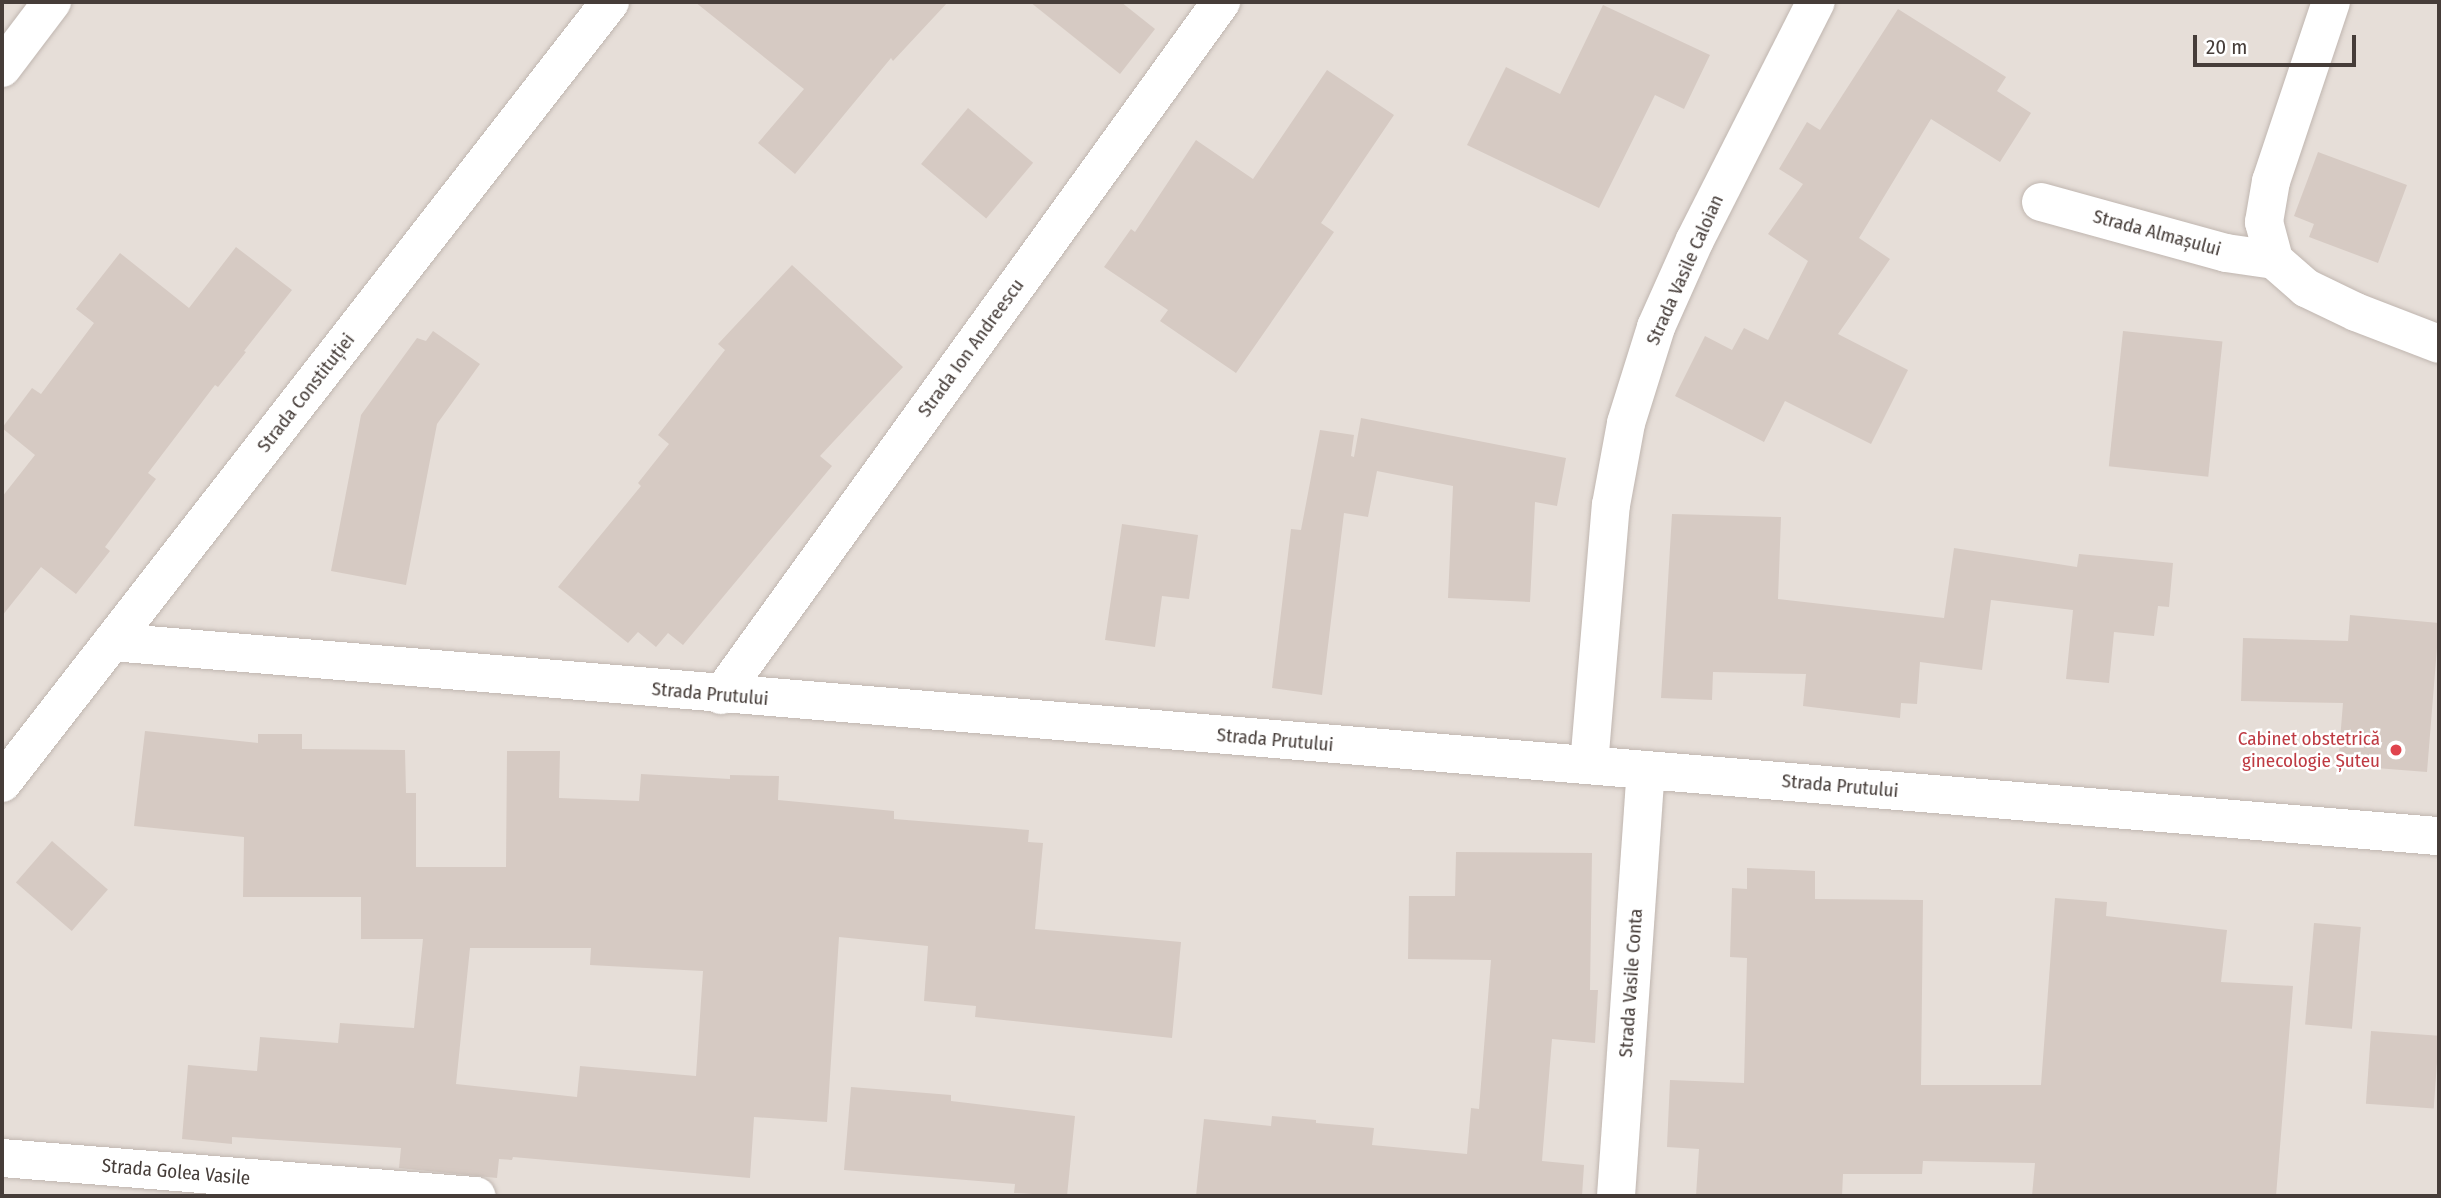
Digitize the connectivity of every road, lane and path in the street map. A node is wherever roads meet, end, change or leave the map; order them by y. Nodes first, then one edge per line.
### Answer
1 (52, 2) edge
2 (611, 2) edge
3 (1220, 2) edge
4 (1816, 2) edge
5 (2332, 2) edge
6 (2, 68) edge
7 (2040, 202) dead end
8 (2274, 260) junction
9 (2439, 344) edge
10 (112, 642) junction
11 (721, 695) junction
12 (1589, 765) junction
13 (1646, 769) junction
14 (2, 783) edge
15 (2439, 836) edge
16 (2, 1158) edge
17 (476, 1196) edge
18 (1616, 1196) edge

1 - 6 street
2 - 10 street, Strada Constituției
3 - 11 street, Strada Ion Andreescu
4 - 12 street, Strada Vasile Caloian
5 - 8 street
7 - 8 street, Strada Almașului
8 - 9 street
10 - 11 street, Strada Prutului
10 - 14 street, Strada Constituției
11 - 12 street, Strada Prutului
12 - 13 street, Strada Prutului
13 - 15 street, Strada Prutului
13 - 18 street, Strada Vasile Conta
16 - 17 street, Strada Golea Vasile

